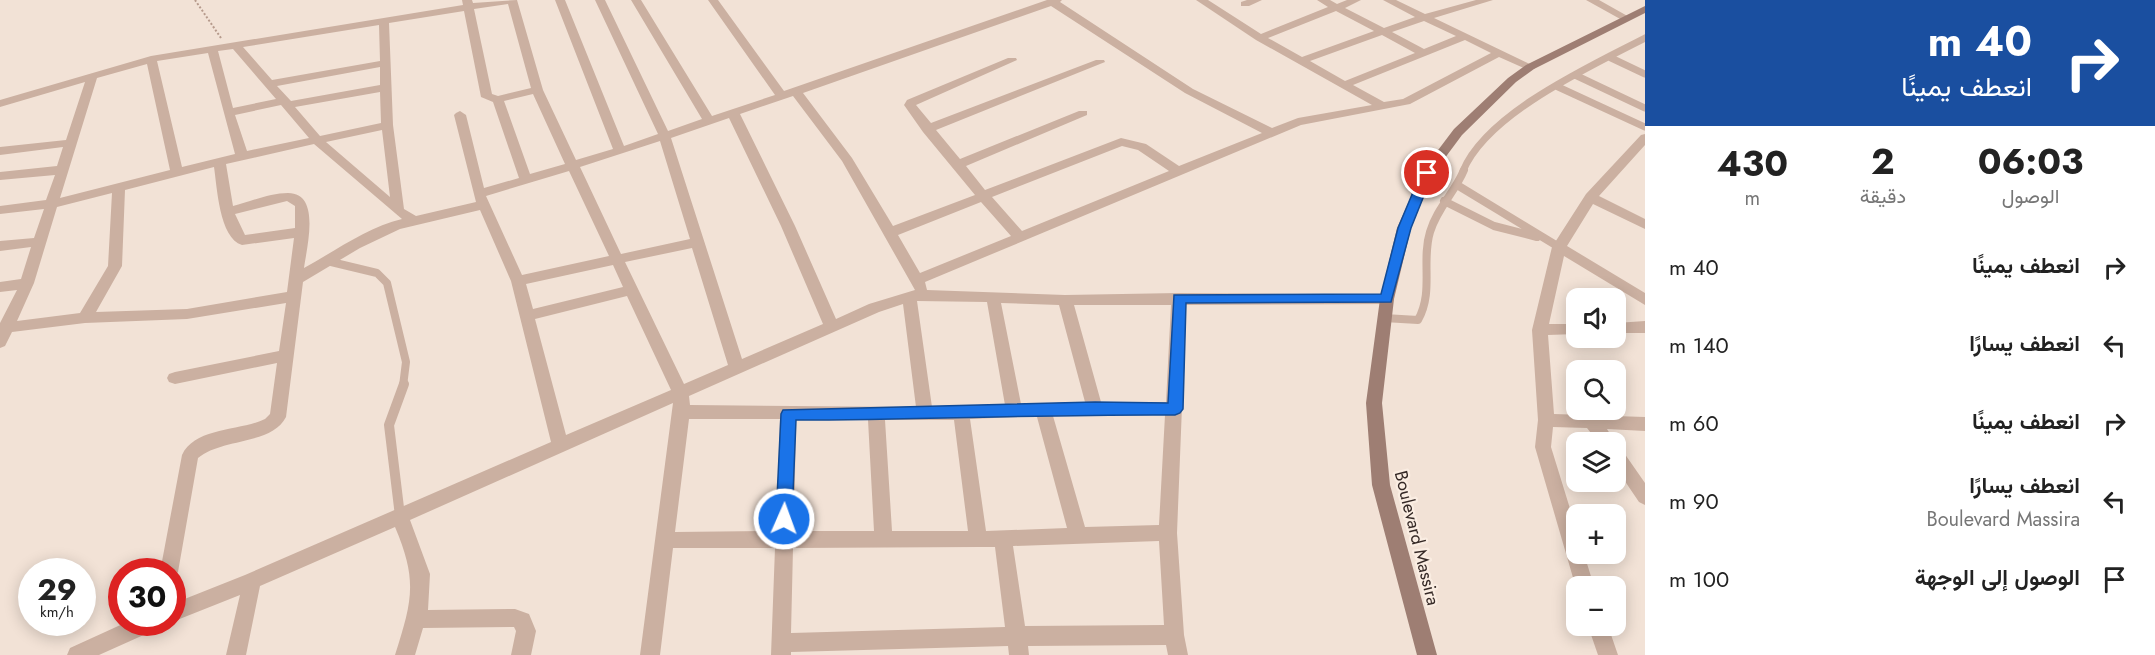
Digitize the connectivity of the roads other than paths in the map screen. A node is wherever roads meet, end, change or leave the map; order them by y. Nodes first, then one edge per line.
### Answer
1 (512, 0) edge
2 (560, 0) edge
3 (600, 0) edge
4 (636, 0) edge
5 (713, 0) edge
6 (1201, 0) edge
7 (1257, 0) edge
8 (1322, 0) edge
9 (1356, 0) edge
10 (1488, 0) edge
11 (1591, 0) edge
12 (1055, 1) edge
13 (1397, 2) edge
14 (1468, 2) edge
15 (468, 4) edge
16 (1245, 4) dead end
17 (1337, 8) junction
18 (1645, 9) edge
19 (1424, 17) junction
20 (1626, 18) junction
21 (384, 20) junction
22 (1383, 31) junction
23 (1466, 36) junction
24 (1645, 38) edge
25 (1260, 39) junction
26 (231, 46) junction
27 (212, 49) junction
28 (1500, 52) junction
29 (1424, 53) junction
30 (1609, 57) junction
31 (151, 59) junction
32 (1012, 60) dead end
33 (1300, 61) junction
34 (1100, 62) dead end
35 (386, 63) junction
36 (1530, 67) junction
37 (1645, 74) edge
38 (1575, 75) junction
39 (92, 76) junction
40 (271, 84) junction
41 (1344, 85) junction
42 (1556, 86) junction
43 (387, 87) junction
44 (537, 90) junction
45 (795, 92) junction
46 (782, 96) junction
47 (498, 99) junction
48 (4, 102) edge
49 (287, 103) junction
50 (1384, 107) junction
51 (1645, 108) edge
52 (0, 111) edge
53 (228, 112) junction
54 (733, 113) junction
55 (1083, 113) dead end
56 (460, 115) dead end
57 (709, 121) junction
58 (387, 125) junction
59 (1645, 127) edge
60 (927, 129) junction
61 (1272, 133) junction
62 (665, 137) junction
63 (318, 141) junction
64 (69, 143) junction
65 (1642, 144) edge
66 (0, 151) edge
67 (620, 151) junction
68 (242, 156) junction
69 (219, 162) junction
70 (957, 165) junction
71 (572, 166) junction
72 (62, 170) junction
73 (1179, 172) junction
74 (177, 174) junction
75 (0, 176) edge
76 (526, 180) junction
77 (1457, 185) junction
78 (119, 188) junction
79 (983, 196) junction
80 (1591, 197) junction
81 (482, 200) junction
82 (1444, 201) junction
83 (52, 204) junction
84 (0, 210) edge
85 (228, 211) junction
86 (398, 211) junction
87 (414, 221) junction
88 (1645, 225) edge
89 (302, 232) junction
90 (889, 232) junction
91 (1020, 237) junction
92 (39, 242) junction
93 (697, 242) junction
94 (1553, 243) junction
95 (0, 246) edge
96 (327, 261) junction
97 (617, 261) junction
98 (917, 280) junction
99 (518, 281) junction
100 (27, 283) junction
101 (0, 286) edge
102 (295, 288) junction
103 (631, 290) junction
104 (917, 295) junction
105 (993, 298) junction
106 (1179, 298) junction
107 (1387, 298) junction
108 (1065, 300) junction
109 (1645, 300) edge
110 (527, 316) junction
111 (85, 318) junction
112 (1384, 318) junction
113 (832, 327) junction
114 (1645, 327) edge
115 (4, 328) edge
116 (1626, 328) edge
117 (1566, 329) edge
118 (1540, 330) junction
119 (0, 342) edge
120 (287, 356) junction
121 (737, 369) junction
122 (175, 378) dead end
123 (681, 404) junction
124 (1095, 408) junction
125 (1175, 409) junction
126 (1044, 410) junction
127 (961, 412) junction
128 (1014, 412) junction
129 (788, 414) junction
130 (876, 414) junction
131 (926, 414) junction
132 (1546, 420) junction
133 (1592, 422) junction
134 (1645, 424) edge
135 (1600, 432) edge
136 (561, 447) junction
137 (1626, 469) edge
138 (1645, 497) edge
139 (400, 516) junction
140 (1168, 533) junction
141 (1078, 536) junction
142 (1003, 538) junction
143 (978, 539) junction
144 (665, 540) junction
145 (784, 540) junction
146 (884, 540) junction
147 (172, 558) edge
148 (1582, 576) edge
149 (252, 581) junction
150 (186, 607) edge
151 (416, 619) junction
152 (1174, 635) junction
153 (119, 636) edge
154 (1601, 636) edge
155 (1018, 646) edge
156 (781, 649) edge
157 (78, 655) edge
158 (236, 655) edge
159 (405, 655) edge
160 (521, 655) edge
161 (650, 655) edge
162 (1178, 655) edge
163 (1427, 655) edge
164 (1608, 655) edge

1 - 15 street
1 - 44 street
2 - 67 street
3 - 62 street
4 - 57 street
5 - 46 street
6 - 25 street
7 - 16 street
8 - 17 street
9 - 17 street
10 - 14 street
11 - 20 street
12 - 45 street
12 - 61 street
13 - 19 street
14 - 19 street
15 - 21 street
15 - 47 street
17 - 22 street
17 - 25 street
18 - 20 main road, Boulevard Massira
19 - 22 street
19 - 23 street
20 - 36 main road, Boulevard Massira
21 - 26 street
21 - 35 street
22 - 29 street
22 - 33 street
23 - 28 street
23 - 29 street
24 - 30 lane
25 - 33 street
26 - 27 street
26 - 40 street
27 - 31 street
27 - 53 street
28 - 36 street
28 - 50 street
29 - 41 street
30 - 37 lane
30 - 38 lane
31 - 39 street
31 - 74 street
32 - 60 street
33 - 41 street
34 - 60 street
35 - 40 street
35 - 43 street
36 - 107 main road, Boulevard Massira
38 - 42 lane
38 - 51 lane
39 - 48 street
39 - 64 street
40 - 49 street
41 - 50 street
42 - 59 lane
42 - 77 lane
43 - 49 street
43 - 58 street
44 - 47 street
44 - 71 street
45 - 46 street
45 - 90 street
46 - 54 street
47 - 76 street
48 - 52 street
49 - 53 street
49 - 63 street
50 - 61 street
53 - 68 street
54 - 57 street
54 - 113 street
55 - 70 street
56 - 81 street
57 - 62 street
58 - 63 street
58 - 86 street
60 - 70 street
61 - 73 street
62 - 67 street
62 - 93 street
63 - 68 street
63 - 86 street
64 - 66 street
64 - 72 street
65 - 80 street
67 - 71 street
68 - 69 street
69 - 74 street
69 - 85 street
70 - 79 street
71 - 76 street
71 - 97 street
72 - 75 street
72 - 83 street
73 - 79 street
73 - 91 street
74 - 78 street
76 - 81 street
77 - 82 lane
77 - 94 lane
78 - 83 street
78 - 111 street
79 - 90 street
79 - 91 street
80 - 88 street
80 - 94 street
81 - 87 street
81 - 99 street
82 - 94 lane
82 - 112 lane
83 - 84 street
83 - 92 street
85 - 89 street
85 - 89 street
86 - 87 street
87 - 96 street
89 - 102 street
90 - 98 street
91 - 98 street
92 - 95 street
92 - 100 street
93 - 97 street
93 - 121 street
94 - 109 street
94 - 118 street
96 - 102 street
96 - 139 lane
97 - 99 street
97 - 103 street
98 - 104 street
99 - 110 street
100 - 101 street
100 - 115 street
102 - 111 street
102 - 120 street
103 - 110 street
103 - 123 street
104 - 105 street
104 - 113 street
104 - 131 street
105 - 108 street
105 - 128 street
106 - 107 street
106 - 108 street
106 - 125 street
107 - 112 main road, Boulevard Massira
108 - 124 street
110 - 136 street
111 - 115 street
112 - 163 main road, Boulevard Massira
113 - 121 street
114 - 116 street
115 - 119 street
117 - 118 street
118 - 132 street
120 - 122 street
120 - 147 street
121 - 123 street
123 - 129 street
123 - 136 street
123 - 144 street
124 - 125 street
124 - 126 street
125 - 140 street
126 - 128 street
126 - 141 street
127 - 128 street
127 - 131 street
127 - 143 street
129 - 130 street
129 - 145 street
130 - 131 street
130 - 146 street
132 - 133 street
132 - 148 street
133 - 134 street
133 - 135 street
136 - 139 street
137 - 138 street
139 - 149 street
139 - 151 street
140 - 141 street
140 - 152 street
141 - 142 street
142 - 143 street
142 - 155 street
143 - 146 street
144 - 145 street
144 - 161 street
145 - 146 street
145 - 156 street
149 - 150 street
149 - 158 street
151 - 159 street
151 - 160 street
152 - 155 street
152 - 162 street
153 - 157 street
154 - 164 street
155 - 156 street

